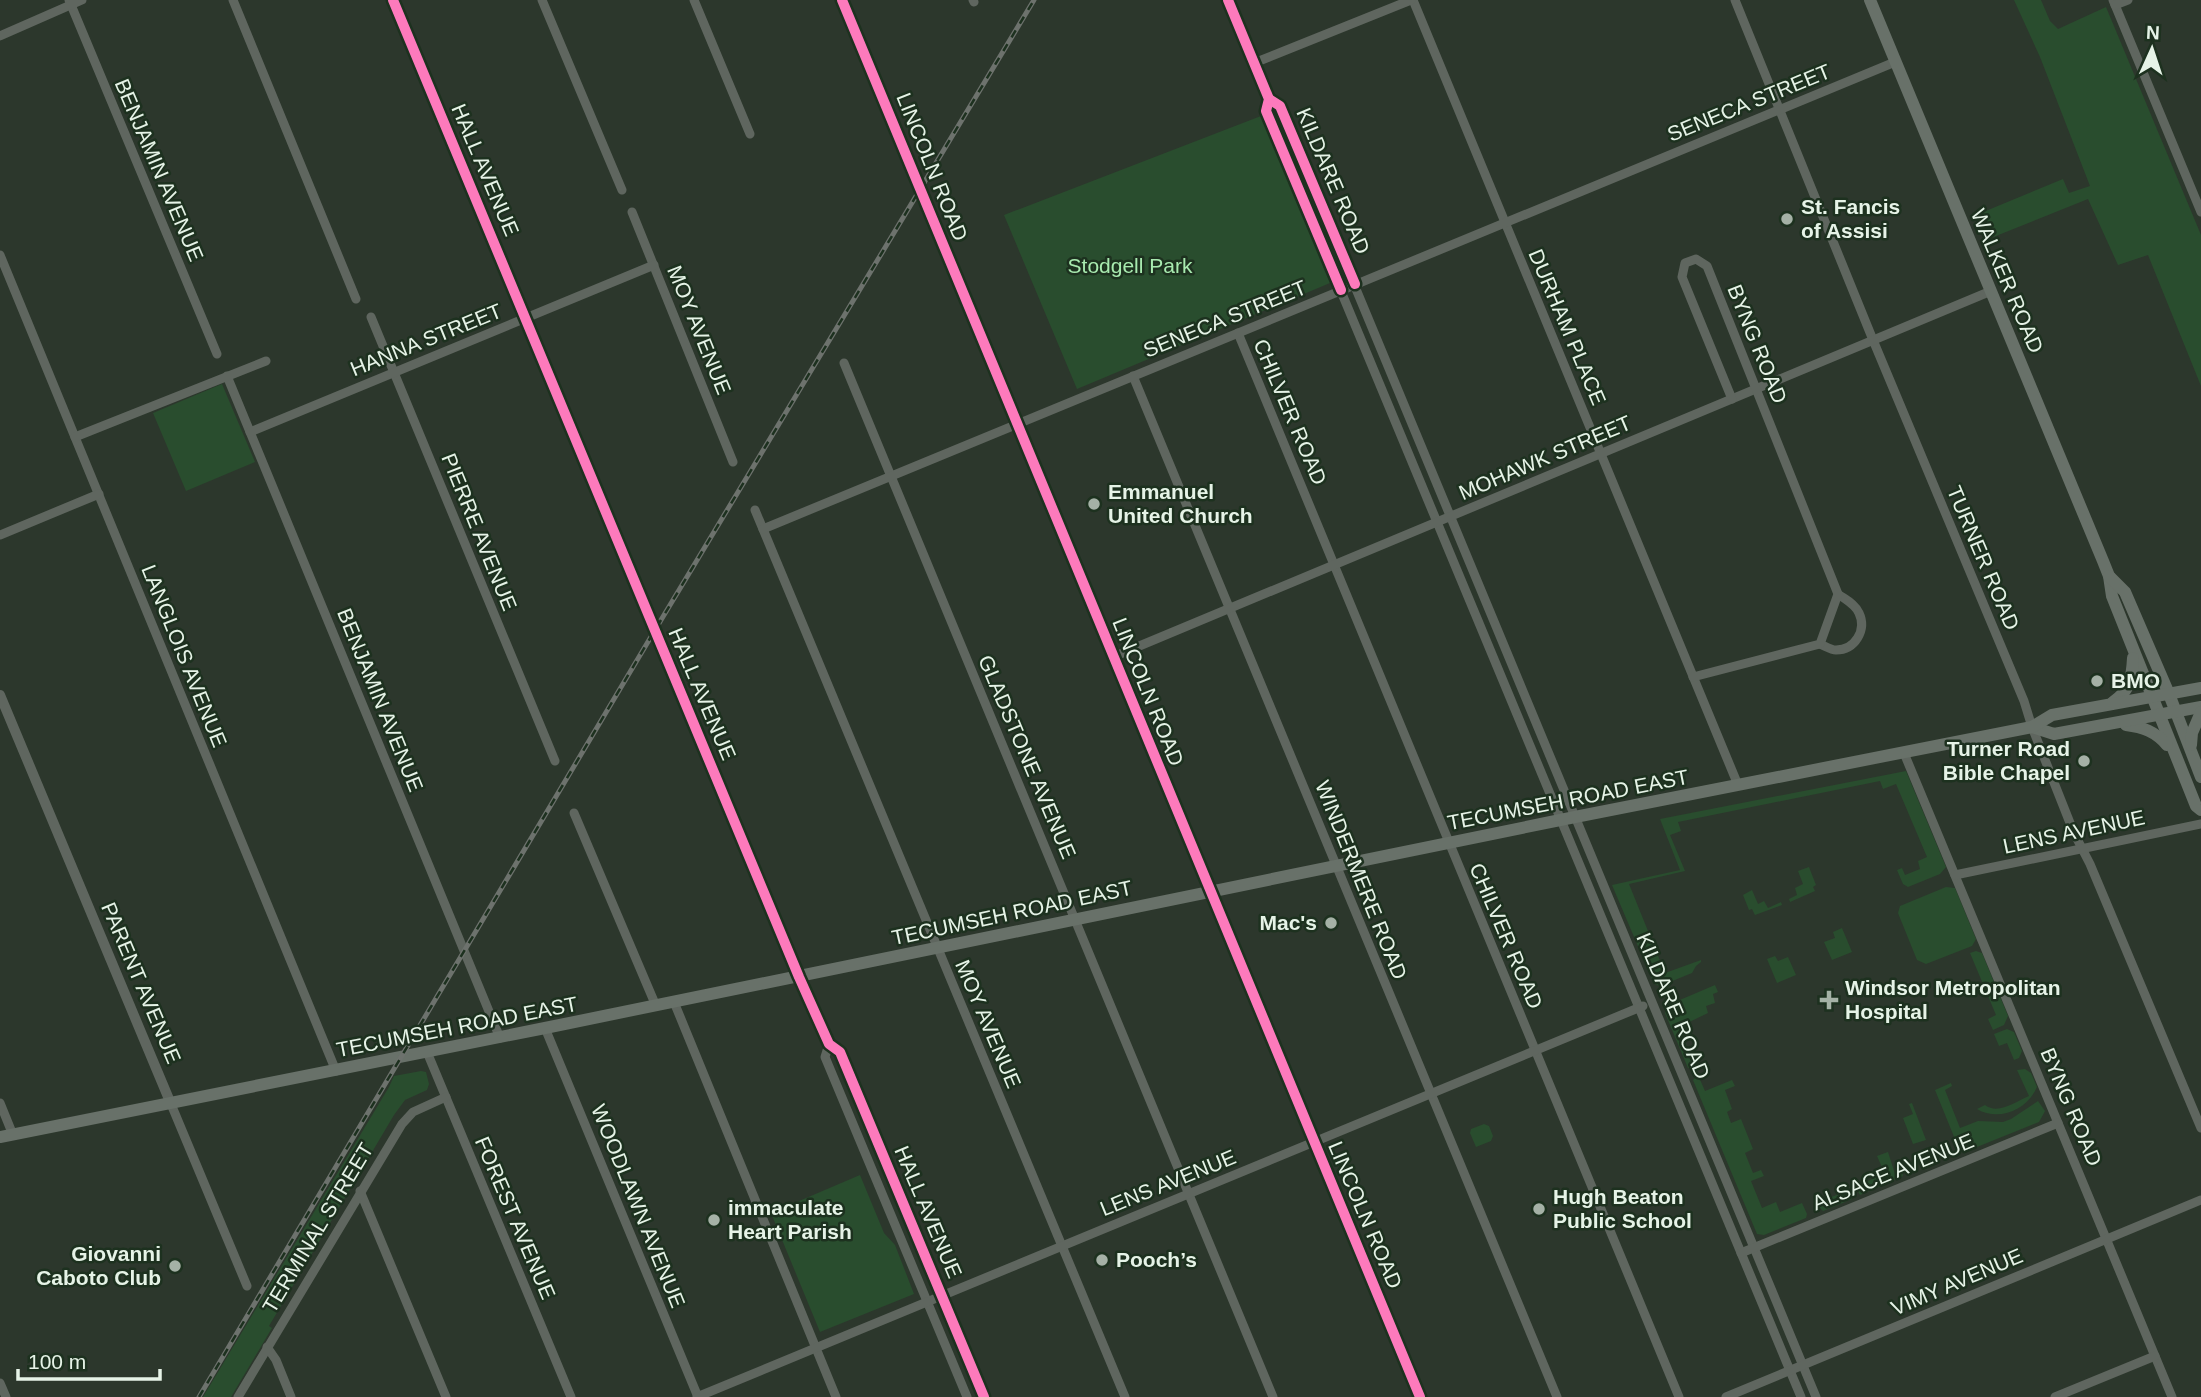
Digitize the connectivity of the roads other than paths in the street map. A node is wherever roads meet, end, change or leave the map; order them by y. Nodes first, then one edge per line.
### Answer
1 (82, 0) edge
2 (233, 0) edge
3 (393, 0) edge
4 (542, 0) edge
5 (694, 0) edge
6 (842, 0) edge
7 (1228, 0) edge
8 (1412, 0) edge
9 (1735, 0) edge
10 (1870, 0) edge
11 (2128, 0) edge
12 (70, 2) edge
13 (2114, 3) edge
14 (0, 36) edge
15 (1895, 62) junction
16 (1254, 63) junction
17 (1269, 99) junction
18 (1779, 110) junction
19 (750, 135) dead end
20 (622, 190) dead end
21 (632, 212) dead end
22 (2201, 212) edge
23 (1505, 222) junction
24 (0, 255) edge
25 (654, 265) junction
26 (1355, 284) junction
27 (1341, 290) junction
28 (1991, 291) junction
29 (356, 299) dead end
30 (371, 317) dead end
31 (526, 318) junction
32 (1238, 333) junction
33 (1873, 340) junction
34 (217, 354) dead end
35 (265, 360) dead end
36 (844, 363) dead end
37 (394, 372) junction
38 (227, 376) junction
39 (1133, 376) junction
40 (1756, 389) junction
41 (1732, 399) junction
42 (1017, 424) junction
43 (250, 432) junction
44 (75, 437) junction
45 (1601, 454) junction
46 (733, 462) dead end
47 (891, 476) junction
48 (99, 494) junction
49 (755, 510) dead end
50 (1451, 516) junction
51 (1436, 522) junction
52 (762, 529) junction
53 (0, 535) edge
54 (1334, 565) junction
55 (2109, 576) junction
56 (1838, 594) junction
57 (1230, 608) junction
58 (1498, 629) junction
59 (1484, 635) junction
60 (1820, 644) junction
61 (2133, 651) junction
62 (1113, 657) junction
63 (1693, 677) junction
64 (2201, 688) edge
65 (2169, 694) junction
66 (0, 695) edge
67 (2152, 697) junction
68 (2110, 704) junction
69 (2201, 707) edge
70 (2176, 712) junction
71 (2201, 712) edge
72 (2160, 715) junction
73 (2112, 723) junction
74 (2032, 727) junction
75 (2190, 749) junction
76 (1904, 753) junction
77 (2175, 754) junction
78 (555, 761) dead end
79 (2201, 777) edge
80 (1738, 785) junction
81 (2201, 810) edge
82 (574, 813) dead end
83 (1576, 817) junction
84 (1561, 820) junction
85 (2201, 824) edge
86 (1449, 844) junction
87 (2082, 849) junction
88 (1337, 866) junction
89 (1955, 875) junction
90 (1210, 892) junction
91 (1075, 920) junction
92 (936, 948) junction
93 (799, 977) junction
94 (674, 1002) junction
95 (1652, 1002) junction
96 (656, 1006) junction
97 (1639, 1008) junction
98 (545, 1028) junction
99 (500, 1038) junction
100 (829, 1044) junction
101 (1535, 1051) junction
102 (428, 1052) junction
103 (336, 1071) junction
104 (1431, 1094) junction
105 (446, 1097) junction
106 (0, 1103) edge
107 (171, 1104) junction
108 (2058, 1123) junction
109 (2201, 1128) edge
110 (7, 1136) edge
111 (1314, 1142) junction
112 (360, 1191) junction
113 (1189, 1194) junction
114 (2201, 1200) edge
115 (2107, 1239) junction
116 (1062, 1246) junction
117 (1754, 1247) junction
118 (1741, 1253) junction
119 (247, 1286) dead end
120 (942, 1296) junction
121 (927, 1302) junction
122 (267, 1347) junction
123 (815, 1348) junction
124 (2155, 1356) junction
125 (1803, 1365) junction
126 (1790, 1370) junction
127 (0, 1383) edge
128 (6, 1397) edge
129 (238, 1397) edge
130 (291, 1397) edge
131 (446, 1397) edge
132 (571, 1397) edge
133 (697, 1397) edge
134 (836, 1397) edge
135 (967, 1397) edge
136 (984, 1397) edge
137 (1125, 1397) edge
138 (1273, 1397) edge
139 (1420, 1397) edge
140 (1557, 1397) edge
141 (1678, 1397) edge
142 (1726, 1397) edge
143 (1801, 1397) edge
144 (1816, 1397) edge
145 (2055, 1397) edge
146 (2172, 1397) edge

1 - 12 street
2 - 29 street
3 - 31 street, HALL AVENUE
4 - 20 street
5 - 19 street
6 - 42 street, LINCOLN ROAD
7 - 16 street, KILDARE ROAD
8 - 16 street
8 - 23 street, DURHAM PLACE
9 - 18 street, TURNER ROAD
10 - 15 main road, WALKER ROAD
11 - 13 street
12 - 14 street
12 - 34 street, BENJAMIN AVENUE
13 - 22 street
15 - 18 street, SENECA STREET
15 - 28 main road, WALKER ROAD
16 - 17 street, KILDARE ROAD
17 - 26 street, KILDARE ROAD
17 - 27 street, KILDARE ROAD
18 - 23 street, SENECA STREET
18 - 33 street, TURNER ROAD
21 - 25 street, MOY AVENUE
23 - 26 street, SENECA STREET
23 - 45 street, DURHAM PLACE
24 - 44 street, LANGLOIS AVENUE
25 - 31 street, HANNA STREET
25 - 46 street, MOY AVENUE
26 - 27 street, SENECA STREET
26 - 50 street, KILDARE ROAD
27 - 32 street, SENECA STREET
27 - 51 street, KILDARE ROAD
28 - 33 street, MOHAWK STREET
28 - 55 main road, WALKER ROAD
30 - 37 street, PIERRE AVENUE
31 - 37 street, HANNA STREET
31 - 93 street, HALL AVENUE
32 - 39 street, SENECA STREET
32 - 54 street, CHILVER ROAD
33 - 40 street, MOHAWK STREET
33 - 74 street, TURNER ROAD
35 - 38 street
36 - 47 street, GLADSTONE AVENUE
37 - 43 street, HANNA STREET
37 - 78 street, PIERRE AVENUE
38 - 43 street, BENJAMIN AVENUE
38 - 44 street
39 - 42 street, SENECA STREET
39 - 57 street, WINDERMERE ROAD
40 - 41 street, MOHAWK STREET
40 - 41 street, BYNG ROAD
40 - 56 street, BYNG ROAD
41 - 45 street, MOHAWK STREET
42 - 47 street, SENECA STREET
42 - 62 street, LINCOLN ROAD
43 - 99 street, BENJAMIN AVENUE
44 - 48 street, LANGLOIS AVENUE
45 - 50 street, MOHAWK STREET
45 - 63 street, DURHAM PLACE
47 - 52 street, SENECA STREET
47 - 91 street, GLADSTONE AVENUE
48 - 53 street
48 - 103 street, LANGLOIS AVENUE
49 - 52 street, MOY AVENUE
50 - 51 street, MOHAWK STREET
50 - 58 street, KILDARE ROAD
51 - 54 street, MOHAWK STREET
51 - 59 street, KILDARE ROAD
52 - 92 street, MOY AVENUE
54 - 57 street, MOHAWK STREET
54 - 86 street, CHILVER ROAD
55 - 61 main road, WALKER ROAD
55 - 65 main road, WALKER ROAD
56 - 60 street
56 - 60 street, BYNG ROAD
57 - 62 street, MOHAWK STREET
57 - 88 street, WINDERMERE ROAD
58 - 59 street
58 - 83 street, KILDARE ROAD
59 - 84 street, KILDARE ROAD
60 - 63 street, BYNG ROAD
61 - 67 main road, WALKER ROAD
61 - 68 main road
62 - 90 street, LINCOLN ROAD
63 - 80 street, DURHAM PLACE
64 - 65 main road, TECUMSEH ROAD EAST
65 - 67 main road, TECUMSEH ROAD EAST
65 - 70 main road, WALKER ROAD
66 - 107 street, PARENT AVENUE
67 - 68 main road, TECUMSEH ROAD EAST
67 - 72 main road, WALKER ROAD
68 - 74 main road, TECUMSEH ROAD EAST
69 - 70 main road, TECUMSEH ROAD EAST
70 - 72 main road, TECUMSEH ROAD EAST
70 - 75 main road, WALKER ROAD
71 - 75 main road
72 - 73 main road, TECUMSEH ROAD EAST
72 - 77 main road, WALKER ROAD
73 - 74 main road, TECUMSEH ROAD EAST
73 - 77 main road
74 - 76 main road, TECUMSEH ROAD EAST
74 - 87 street, TURNER ROAD
75 - 79 main road, WALKER ROAD
76 - 80 main road, TECUMSEH ROAD EAST
76 - 89 street, BYNG ROAD
77 - 81 main road, WALKER ROAD
80 - 83 main road, TECUMSEH ROAD EAST
82 - 96 street
83 - 84 main road, TECUMSEH ROAD EAST
83 - 95 street, KILDARE ROAD
84 - 86 main road, TECUMSEH ROAD EAST
84 - 97 street, KILDARE ROAD
85 - 87 street, LENS AVENUE
86 - 88 main road, TECUMSEH ROAD EAST
86 - 101 street, CHILVER ROAD
87 - 89 street, LENS AVENUE
87 - 109 street, TURNER ROAD
88 - 90 main road, TECUMSEH ROAD EAST
88 - 104 street, WINDERMERE ROAD
89 - 108 street, BYNG ROAD
90 - 91 main road, TECUMSEH ROAD EAST
90 - 111 street, LINCOLN ROAD
91 - 92 main road, TECUMSEH ROAD EAST
91 - 113 street, GLADSTONE AVENUE
92 - 93 main road, TECUMSEH ROAD EAST
92 - 116 street, MOY AVENUE
93 - 94 main road, TECUMSEH ROAD EAST
93 - 100 street, HALL AVENUE
94 - 96 main road, TECUMSEH ROAD EAST
94 - 123 street
95 - 97 street, LENS AVENUE
95 - 117 street, KILDARE ROAD
96 - 98 main road, TECUMSEH ROAD EAST
97 - 101 street, LENS AVENUE
97 - 118 street, KILDARE ROAD
98 - 99 main road, TECUMSEH ROAD EAST
98 - 133 street, WOODLAWN AVENUE
99 - 102 main road, TECUMSEH ROAD EAST
100 - 120 street, HALL AVENUE
100 - 121 street, HALL AVENUE
101 - 104 street, LENS AVENUE
101 - 141 street, CHILVER ROAD
102 - 103 main road, TECUMSEH ROAD EAST
102 - 105 street, FOREST AVENUE
103 - 107 main road, TECUMSEH ROAD EAST
104 - 111 street, LENS AVENUE
104 - 140 street, WINDERMERE ROAD
105 - 112 street, TERMINAL STREET
105 - 132 street, FOREST AVENUE
106 - 110 street
107 - 110 main road, TECUMSEH ROAD EAST
107 - 119 street, PARENT AVENUE
108 - 115 street, BYNG ROAD
108 - 117 street, ALSACE AVENUE
111 - 113 street, LENS AVENUE
111 - 139 street, LINCOLN ROAD
112 - 122 street, TERMINAL STREET
112 - 131 street
113 - 116 street, LENS AVENUE
113 - 138 street, GLADSTONE AVENUE
114 - 115 street, VIMY AVENUE
115 - 124 street, BYNG ROAD
115 - 125 street, VIMY AVENUE
116 - 120 street, LENS AVENUE
116 - 137 street, MOY AVENUE
117 - 118 street, ALSACE AVENUE
117 - 125 street, KILDARE ROAD
118 - 126 street, KILDARE ROAD
120 - 121 street, LENS AVENUE
120 - 136 street, HALL AVENUE
121 - 123 street, LENS AVENUE
121 - 135 street, HALL AVENUE
122 - 129 street, TERMINAL STREET
122 - 130 street
123 - 133 street, LENS AVENUE
123 - 134 street
124 - 145 street
124 - 146 street, BYNG ROAD
125 - 126 street, VIMY AVENUE
125 - 144 street, KILDARE ROAD
126 - 142 street, VIMY AVENUE
126 - 143 street, KILDARE ROAD
127 - 128 street

